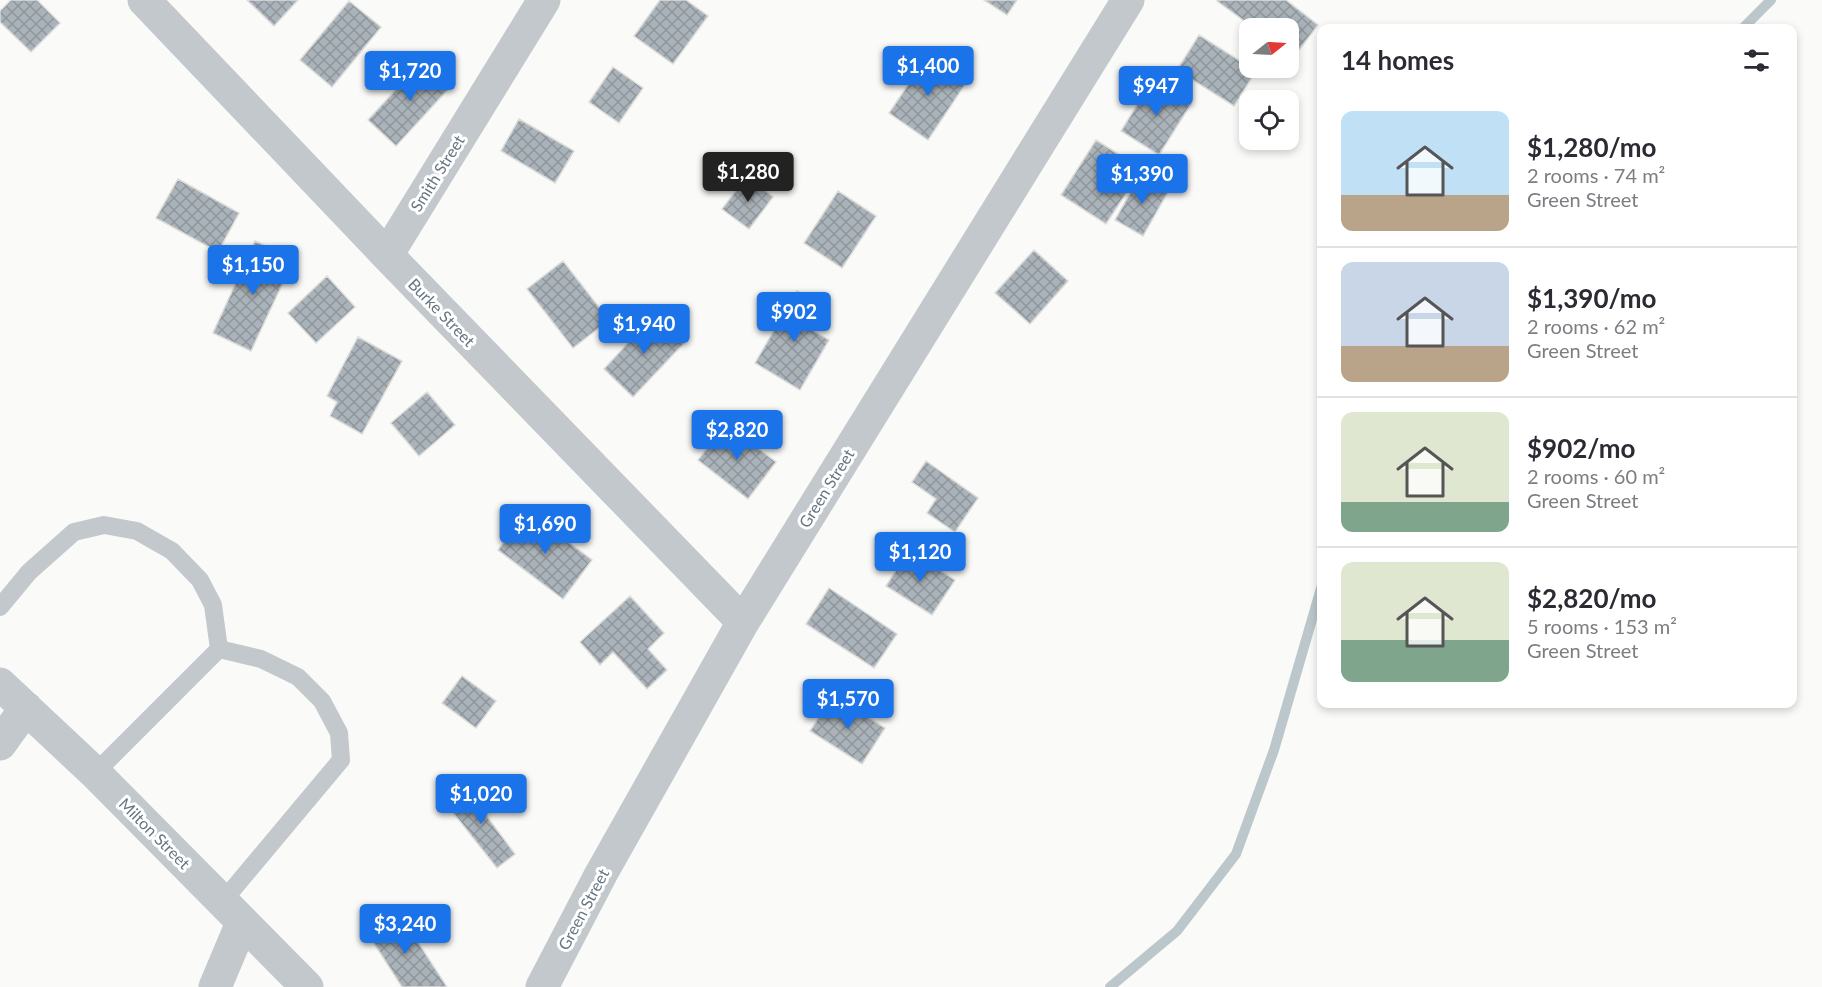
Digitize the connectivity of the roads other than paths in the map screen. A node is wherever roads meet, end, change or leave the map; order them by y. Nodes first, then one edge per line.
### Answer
1 (144, 0) edge
2 (544, 0) edge
3 (1128, 0) edge
4 (387, 255) junction
5 (0, 607) edge
6 (743, 622) junction
7 (219, 649) junction
8 (0, 684) edge
9 (26, 708) junction
10 (0, 744) edge
11 (95, 773) junction
12 (233, 912) junction
13 (215, 987) edge
14 (306, 987) edge
15 (542, 987) edge

1 - 4 street, Burke Street
2 - 4 street, Smith Street
3 - 6 street, Green Street
4 - 6 street, Burke Street
5 - 7 lane
6 - 15 street, Green Street
7 - 11 lane
7 - 12 lane
8 - 9 street, Milton Street
9 - 10 street
9 - 11 street, Milton Street
11 - 12 street, Milton Street
12 - 13 street
12 - 14 street, Milton Street

